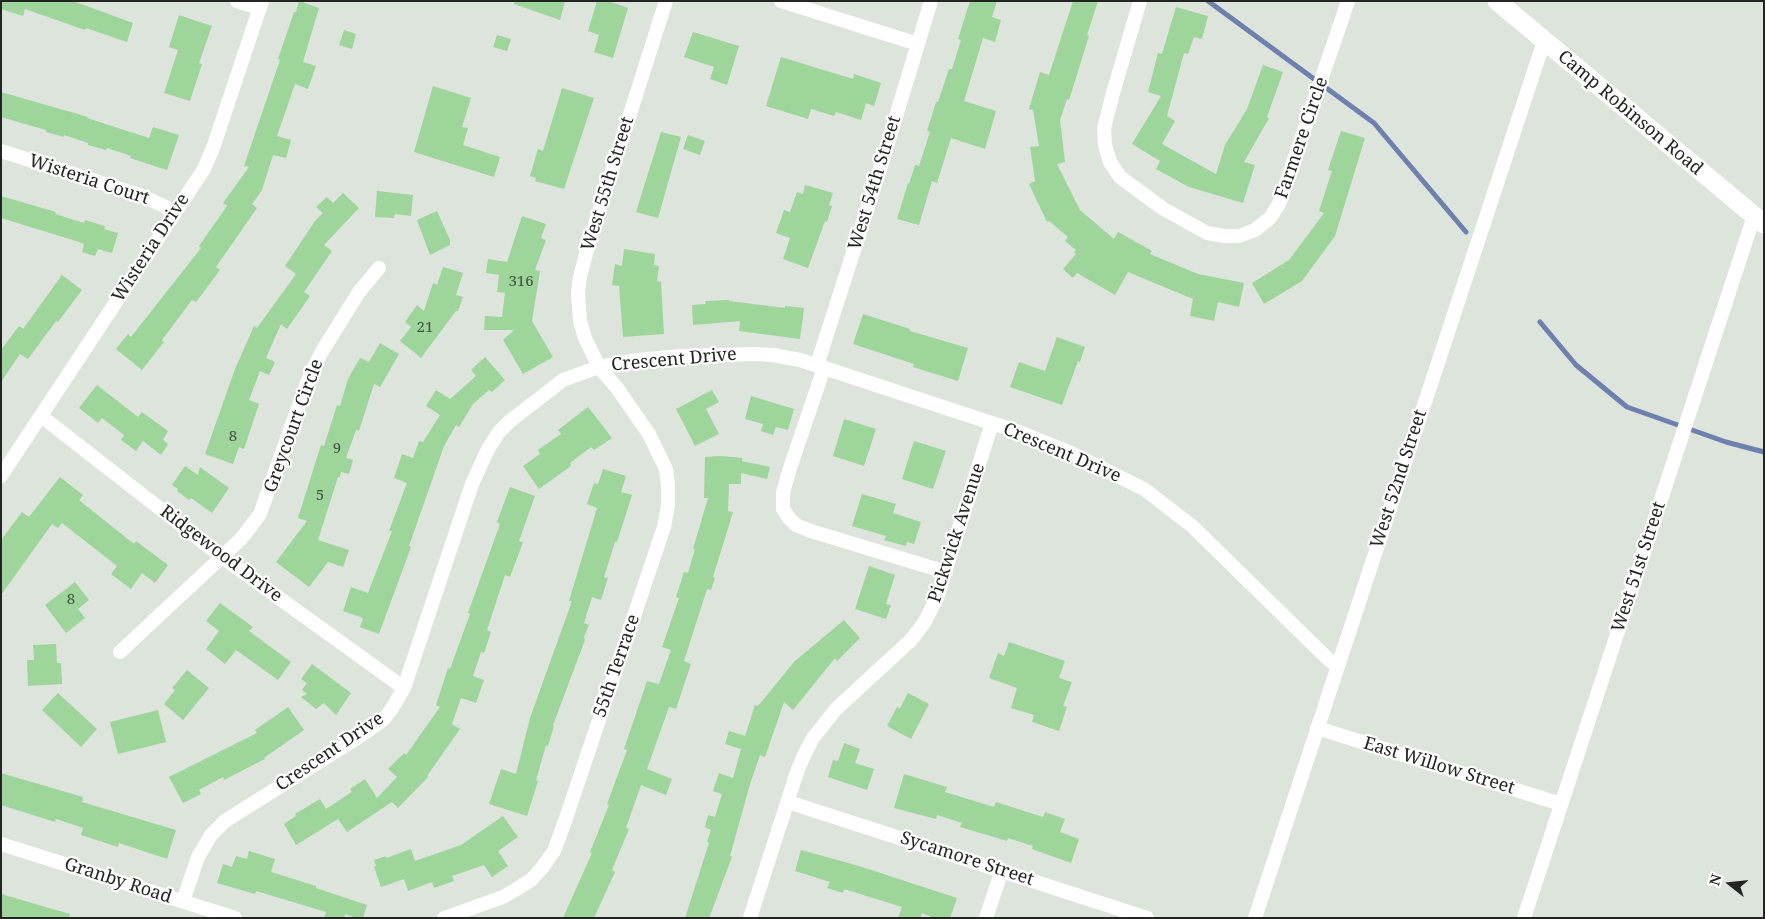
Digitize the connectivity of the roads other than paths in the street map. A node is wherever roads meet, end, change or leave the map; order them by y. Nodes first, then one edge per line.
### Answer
1 (237, 1) edge
2 (666, 1) edge
3 (781, 1) edge
4 (931, 1) edge
5 (1140, 1) edge
6 (1348, 1) edge
7 (1497, 1) edge
8 (260, 5) edge
9 (1544, 41) junction
10 (918, 44) junction
11 (1, 151) edge
12 (174, 214) junction
13 (1759, 220) edge
14 (379, 268) dead end
15 (599, 366) junction
16 (821, 366) junction
17 (41, 416) junction
18 (992, 424) junction
19 (1, 476) edge
20 (222, 557) junction
21 (946, 572) junction
22 (120, 652) dead end
23 (1337, 666) junction
24 (404, 688) junction
25 (1317, 728) junction
26 (788, 802) junction
27 (1561, 804) junction
28 (1, 844) edge
29 (1002, 870) junction
30 (183, 901) junction
31 (448, 917) edge
32 (235, 918) edge
33 (750, 918) edge
34 (986, 918) edge
35 (1147, 918) edge
36 (1255, 918) edge
37 (1524, 918) edge

1 - 8 street
2 - 15 street, West 55th Street
3 - 10 street
4 - 10 street, West 54th Street
5 - 6 street, Farmere Circle
7 - 9 main road, Camp Robinson Road
8 - 12 street, Wisteria Drive
9 - 13 main road, Camp Robinson Road
9 - 23 street, West 52nd Street
10 - 16 street, West 54th Street
11 - 12 street, Wisteria Court
12 - 17 street, Wisteria Drive
13 - 27 street, West 51st Street
14 - 20 street, Greycourt Circle
15 - 16 street, Crescent Drive
15 - 24 street, Crescent Drive
15 - 31 street, 55th Terrace
16 - 18 street, Crescent Drive
16 - 21 street, West 54th Street
17 - 19 street, Wisteria Drive
17 - 20 street, Ridgewood Drive
18 - 21 street, Pickwick Avenue
18 - 23 street, Crescent Drive
20 - 22 street, Greycourt Circle
20 - 24 street, Ridgewood Drive
21 - 26 street, Pickwick Avenue
23 - 25 street, West 52nd Street
24 - 30 street, Crescent Drive
25 - 27 street, East Willow Street
25 - 36 street, West 52nd Street
26 - 29 street, Sycamore Street
26 - 33 street, Pickwick Avenue
27 - 37 street, West 51st Street
28 - 30 street, Granby Road
29 - 34 street
29 - 35 street, Sycamore Street
30 - 32 street, Granby Road

